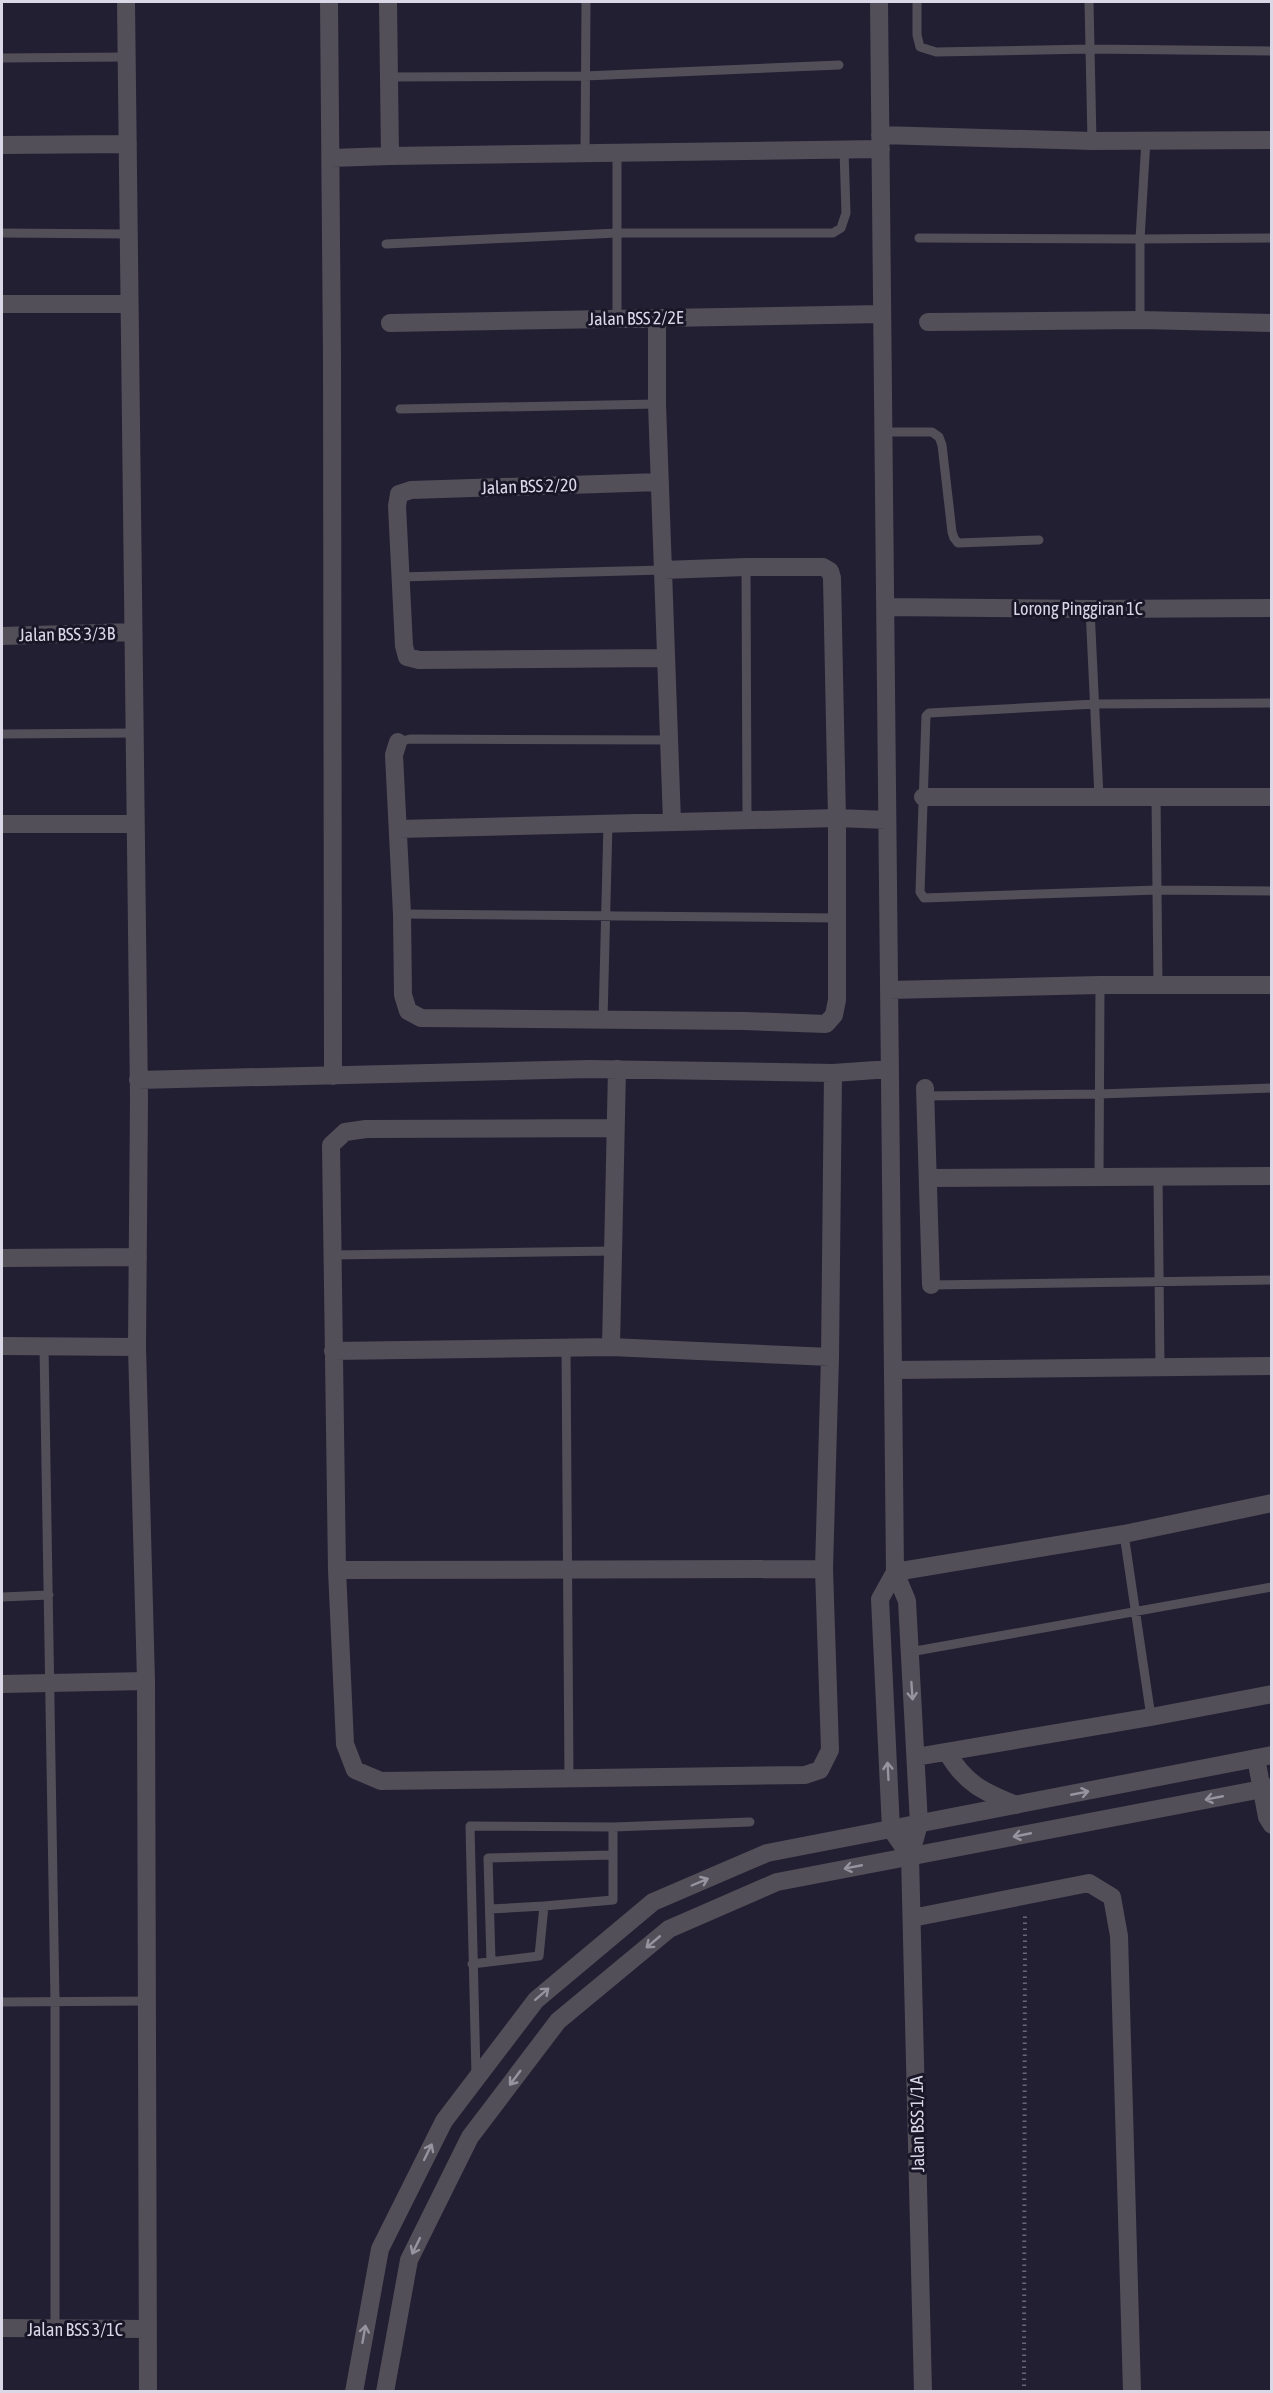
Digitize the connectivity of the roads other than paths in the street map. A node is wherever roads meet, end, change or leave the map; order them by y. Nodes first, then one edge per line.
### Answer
1 (126, 2) edge
2 (329, 2) edge
3 (388, 2) edge
4 (586, 2) edge
5 (879, 2) edge
6 (917, 2) edge
7 (1089, 2) edge
8 (1090, 49) junction
9 (1272, 51) edge
10 (127, 57) junction
11 (2, 58) edge
12 (839, 65) dead end
13 (585, 76) junction
14 (389, 77) junction
15 (1146, 140) junction
16 (1272, 140) edge
17 (1092, 141) junction
18 (880, 142) junction
19 (128, 144) junction
20 (2, 145) edge
21 (844, 150) junction
22 (585, 153) junction
23 (617, 153) junction
24 (390, 156) junction
25 (331, 158) junction
26 (2, 233) edge
27 (617, 233) junction
28 (129, 234) junction
29 (919, 238) dead end
30 (1272, 238) edge
31 (1140, 239) junction
32 (386, 244) dead end
33 (2, 304) edge
34 (128, 304) junction
35 (882, 314) junction
36 (657, 318) junction
37 (617, 319) junction
38 (1140, 320) junction
39 (928, 322) dead end
40 (390, 323) dead end
41 (1272, 323) edge
42 (657, 404) junction
43 (400, 409) dead end
44 (883, 432) junction
45 (660, 483) junction
46 (1039, 540) dead end
47 (746, 567) junction
48 (663, 570) junction
49 (400, 577) junction
50 (885, 607) junction
51 (1272, 608) edge
52 (1090, 609) junction
53 (133, 632) junction
54 (2, 636) edge
55 (666, 658) junction
56 (1272, 703) edge
57 (1095, 704) junction
58 (134, 733) junction
59 (2, 734) edge
60 (669, 740) junction
61 (398, 742) joint
62 (923, 796) junction
63 (1099, 796) junction
64 (1156, 796) junction
65 (1272, 797) edge
66 (837, 818) junction
67 (747, 820) junction
68 (887, 820) junction
69 (672, 822) junction
70 (2, 824) edge
71 (135, 824) junction
72 (608, 824) junction
73 (398, 829) junction
74 (1157, 890) junction
75 (1272, 891) edge
76 (402, 914) junction
77 (605, 916) junction
78 (837, 918) junction
79 (1272, 985) edge
80 (1100, 986) junction
81 (1158, 986) junction
82 (889, 990) junction
83 (603, 1020) junction
84 (617, 1068) junction
85 (890, 1070) junction
86 (832, 1073) junction
87 (333, 1076) junction
88 (138, 1080) junction
89 (1272, 1088) edge
90 (925, 1092) joint
91 (1099, 1094) junction
92 (615, 1128) junction
93 (1099, 1176) junction
94 (1158, 1176) junction
95 (1272, 1176) edge
96 (929, 1178) junction
97 (612, 1251) junction
98 (332, 1255) junction
99 (138, 1257) junction
100 (2, 1258) edge
101 (1160, 1280) junction
102 (1272, 1280) edge
103 (931, 1285) joint
104 (2, 1346) edge
105 (44, 1346) junction
106 (137, 1347) junction
107 (566, 1347) junction
108 (611, 1347) junction
109 (333, 1351) junction
110 (830, 1357) junction
111 (1272, 1366) edge
112 (1160, 1367) junction
113 (893, 1370) junction
114 (1272, 1503) edge
115 (1124, 1534) junction
116 (824, 1569) junction
117 (337, 1570) junction
118 (567, 1570) junction
119 (895, 1572) junction
120 (1272, 1587) edge
121 (49, 1595) junction
122 (2, 1597) edge
123 (1136, 1612) junction
124 (910, 1652) junction
125 (146, 1681) junction
126 (51, 1683) junction
127 (2, 1684) edge
128 (1272, 1694) edge
129 (1151, 1718) junction
130 (947, 1752) junction
131 (1264, 1756) edge
132 (916, 1757) junction
133 (569, 1779) junction
134 (1267, 1788) edge
135 (1016, 1805) junction
136 (750, 1822) dead end
137 (919, 1824) junction
138 (1272, 1825) edge
139 (613, 1827) junction
140 (891, 1829) junction
141 (613, 1855) junction
142 (910, 1856) junction
143 (544, 1906) junction
144 (490, 1909) junction
145 (912, 1918) junction
146 (491, 1961) junction
147 (472, 1964) junction
148 (148, 2001) junction
149 (2, 2002) edge
150 (55, 2002) junction
151 (476, 2078) junction
152 (2, 2328) edge
153 (55, 2329) junction
154 (148, 2329) junction
155 (148, 2391) edge
156 (354, 2391) edge
157 (385, 2391) edge
158 (923, 2391) edge
159 (1132, 2391) edge

1 - 10 street
2 - 25 street
3 - 14 street
4 - 13 lane
5 - 18 street
6 - 8 lane
7 - 8 lane
8 - 9 lane
8 - 17 lane
10 - 11 lane
10 - 19 street
12 - 13 lane
13 - 14 lane
13 - 22 lane
14 - 24 street
15 - 16 street
15 - 17 street
15 - 31 lane
17 - 18 street
18 - 21 street
18 - 35 street
19 - 20 street
19 - 28 street
21 - 23 street
21 - 27 lane
22 - 23 street
22 - 24 street
23 - 27 lane
24 - 25 street
25 - 87 street
26 - 28 lane
27 - 32 lane
27 - 37 lane
28 - 34 street
29 - 31 lane
30 - 31 lane
31 - 38 lane
33 - 34 street
34 - 53 street
35 - 36 street, Jalan BSS 2/2E
35 - 44 street
36 - 37 street, Jalan BSS 2/2E
36 - 42 street
37 - 40 street, Jalan BSS 2/2E
38 - 39 street
38 - 41 street
42 - 43 lane
42 - 45 street
44 - 46 lane
44 - 50 street
45 - 48 street
45 - 49 street, Jalan BSS 2/20
47 - 48 street
47 - 66 street
47 - 67 lane
48 - 49 lane
48 - 55 street
49 - 55 street
50 - 52 street, Lorong Pinggiran 1C
50 - 68 street
51 - 52 street, Lorong Pinggiran 1C
52 - 57 lane
53 - 54 street, Jalan BSS 3/3B
53 - 58 street
55 - 60 street
56 - 57 lane
57 - 62 lane
57 - 63 lane
58 - 59 lane
58 - 71 street
60 - 61 lane
60 - 69 street
61 - 73 street
62 - 63 street
62 - 74 lane
63 - 64 street
64 - 65 street
64 - 74 lane
66 - 67 street
66 - 68 street
66 - 78 street
67 - 69 street
68 - 82 street
69 - 72 street
70 - 71 street
71 - 88 street
72 - 73 street
72 - 77 lane
73 - 76 street
74 - 75 lane
74 - 81 lane
76 - 77 lane
76 - 83 street
77 - 78 lane
77 - 83 lane
78 - 83 street
79 - 81 street
80 - 81 street
80 - 82 street
80 - 91 lane
82 - 85 street
84 - 86 street
84 - 87 street
84 - 92 street
85 - 86 street
85 - 113 street
86 - 110 street
87 - 88 street
88 - 99 street
89 - 91 lane
90 - 91 lane
90 - 96 street
91 - 93 lane
92 - 97 street
92 - 98 street
93 - 94 street
93 - 96 street
94 - 95 street
94 - 101 lane
96 - 103 street
97 - 98 lane
97 - 108 street
98 - 109 street
99 - 100 street
99 - 106 street
101 - 102 lane
101 - 103 lane
101 - 112 lane
104 - 105 street
105 - 106 street
105 - 121 lane
106 - 125 street
107 - 108 street
107 - 109 street
107 - 118 lane
108 - 110 street
109 - 117 street
110 - 116 street
111 - 112 street
112 - 113 street
113 - 119 street
114 - 115 street
115 - 119 street
115 - 123 lane
116 - 118 street
116 - 133 street
117 - 118 street
117 - 133 street
118 - 133 lane
119 - 124 street, Jalan BSS 1/1A
140 -> 119 street
120 - 123 lane
121 - 122 lane
121 - 126 lane
123 - 124 lane
123 - 129 lane
124 -> 132 street, Jalan BSS 1/1A
125 - 126 street
125 - 148 street
126 - 127 street
126 - 150 lane
128 - 129 street
129 - 130 street
130 - 132 street
130 - 135 street
131 - 134 street
135 -> 131 street
132 - 137 street, Jalan BSS 1/1A
134 - 138 street
134 -> 142 street
135 - 137 street
136 - 139 lane
137 - 140 street
137 - 142 street, Jalan BSS 1/1A
139 - 141 lane
139 - 147 lane
140 - 142 street
151 -> 140 street
141 - 143 lane
141 - 144 lane
142 - 145 street, Jalan BSS 1/1A
142 -> 157 street
143 - 144 lane
143 - 146 lane
144 - 146 lane
145 - 158 street, Jalan BSS 1/1A
145 - 159 street
146 - 147 lane
147 - 151 lane
148 - 150 lane
148 - 154 street
149 - 150 lane
150 - 153 lane
156 -> 151 street
152 - 153 street, Jalan BSS 3/1C
153 - 154 street, Jalan BSS 3/1C
154 - 155 street

